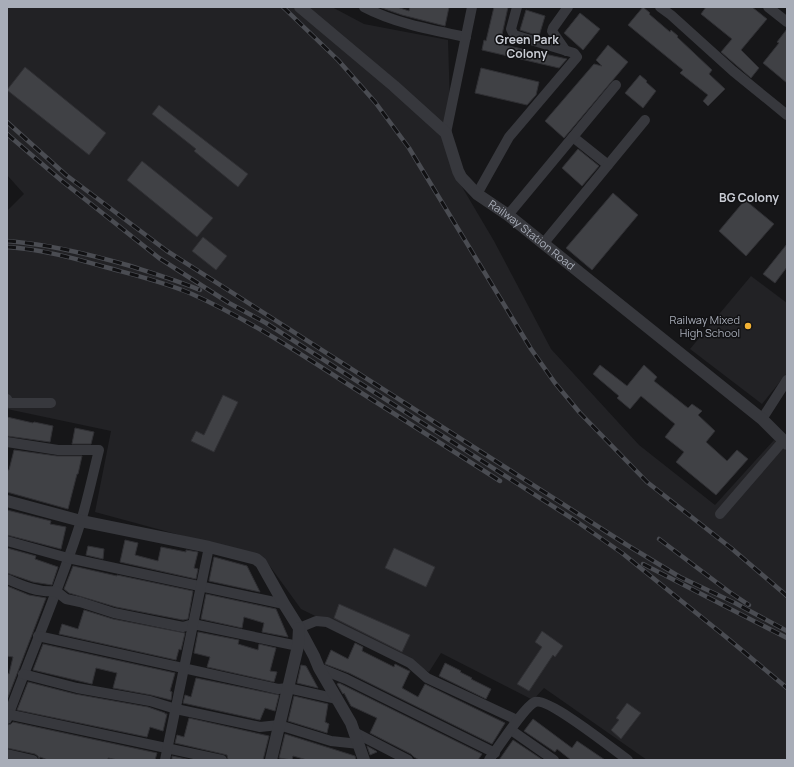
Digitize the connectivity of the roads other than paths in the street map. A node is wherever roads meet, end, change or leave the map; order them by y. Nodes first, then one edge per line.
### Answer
1 (300, 7) edge
2 (364, 7) edge
3 (472, 7) edge
4 (517, 7) edge
5 (568, 7) edge
6 (660, 7) edge
7 (773, 9) edge
8 (787, 22) edge
9 (466, 37) junction
10 (566, 51) junction
11 (616, 85) dead end
12 (787, 115) edge
13 (645, 120) dead end
14 (446, 133) junction
15 (573, 137) junction
16 (608, 165) junction
17 (477, 194) junction
18 (508, 215) junction
19 (543, 244) junction
20 (787, 380) edge
21 (7, 399) edge
22 (51, 403) dead end
23 (762, 420) junction
24 (7, 442) edge
25 (785, 443) edge
26 (7, 501) edge
27 (720, 514) dead end
28 (81, 521) junction
29 (7, 541) edge
30 (208, 547) junction
31 (68, 558) junction
32 (7, 579) edge
33 (200, 586) junction
34 (56, 591) junction
35 (284, 604) junction
36 (193, 624) junction
37 (300, 628) junction
38 (38, 636) junction
39 (298, 646) junction
40 (184, 667) junction
41 (319, 668) junction
42 (23, 674) junction
43 (288, 688) junction
44 (337, 699) junction
45 (176, 709) junction
46 (8, 716) edge
47 (517, 720) junction
48 (279, 725) junction
49 (511, 730) junction
50 (354, 732) junction
51 (359, 744) junction
52 (168, 748) junction
53 (7, 754) edge
54 (492, 756) edge
55 (22, 759) edge
56 (33, 760) edge
57 (165, 760) edge
58 (222, 760) edge
59 (272, 760) edge
60 (364, 760) edge
61 (408, 760) edge
62 (554, 760) edge
63 (628, 760) edge

1 - 14 street, Railway Station Road
2 - 9 street
3 - 9 street
4 - 10 street
5 - 10 street
6 - 12 street
7 - 8 street
9 - 14 street
10 - 17 street
11 - 15 street
13 - 16 street
14 - 17 street, Railway Station Road
15 - 16 street
15 - 18 street
16 - 19 street
17 - 18 street, Railway Station Road
18 - 19 street, Railway Station Road
19 - 23 street, Railway Station Road
20 - 23 street
21 - 22 street
23 - 25 street, Railway Station Road
24 - 28 street
25 - 27 street
26 - 28 street
28 - 30 street
28 - 31 street
29 - 31 street
30 - 33 street
30 - 35 street
31 - 33 street
31 - 34 street
32 - 34 street
33 - 35 street
33 - 36 street
34 - 36 street
34 - 38 street
35 - 37 street
36 - 39 street
36 - 40 street
37 - 39 street
37 - 41 street
37 - 47 street
38 - 40 street
38 - 42 street
39 - 43 street
40 - 43 street
40 - 45 street
41 - 44 street
41 - 54 street
42 - 45 street
42 - 46 street
43 - 44 street
43 - 48 street
44 - 50 street
45 - 48 street
45 - 52 street
46 - 52 street
47 - 49 street
47 - 63 street
48 - 51 street
48 - 59 street
49 - 54 street
49 - 62 street
50 - 51 street
50 - 61 street
51 - 60 street
52 - 57 street
52 - 58 street
53 - 55 street
55 - 56 street

